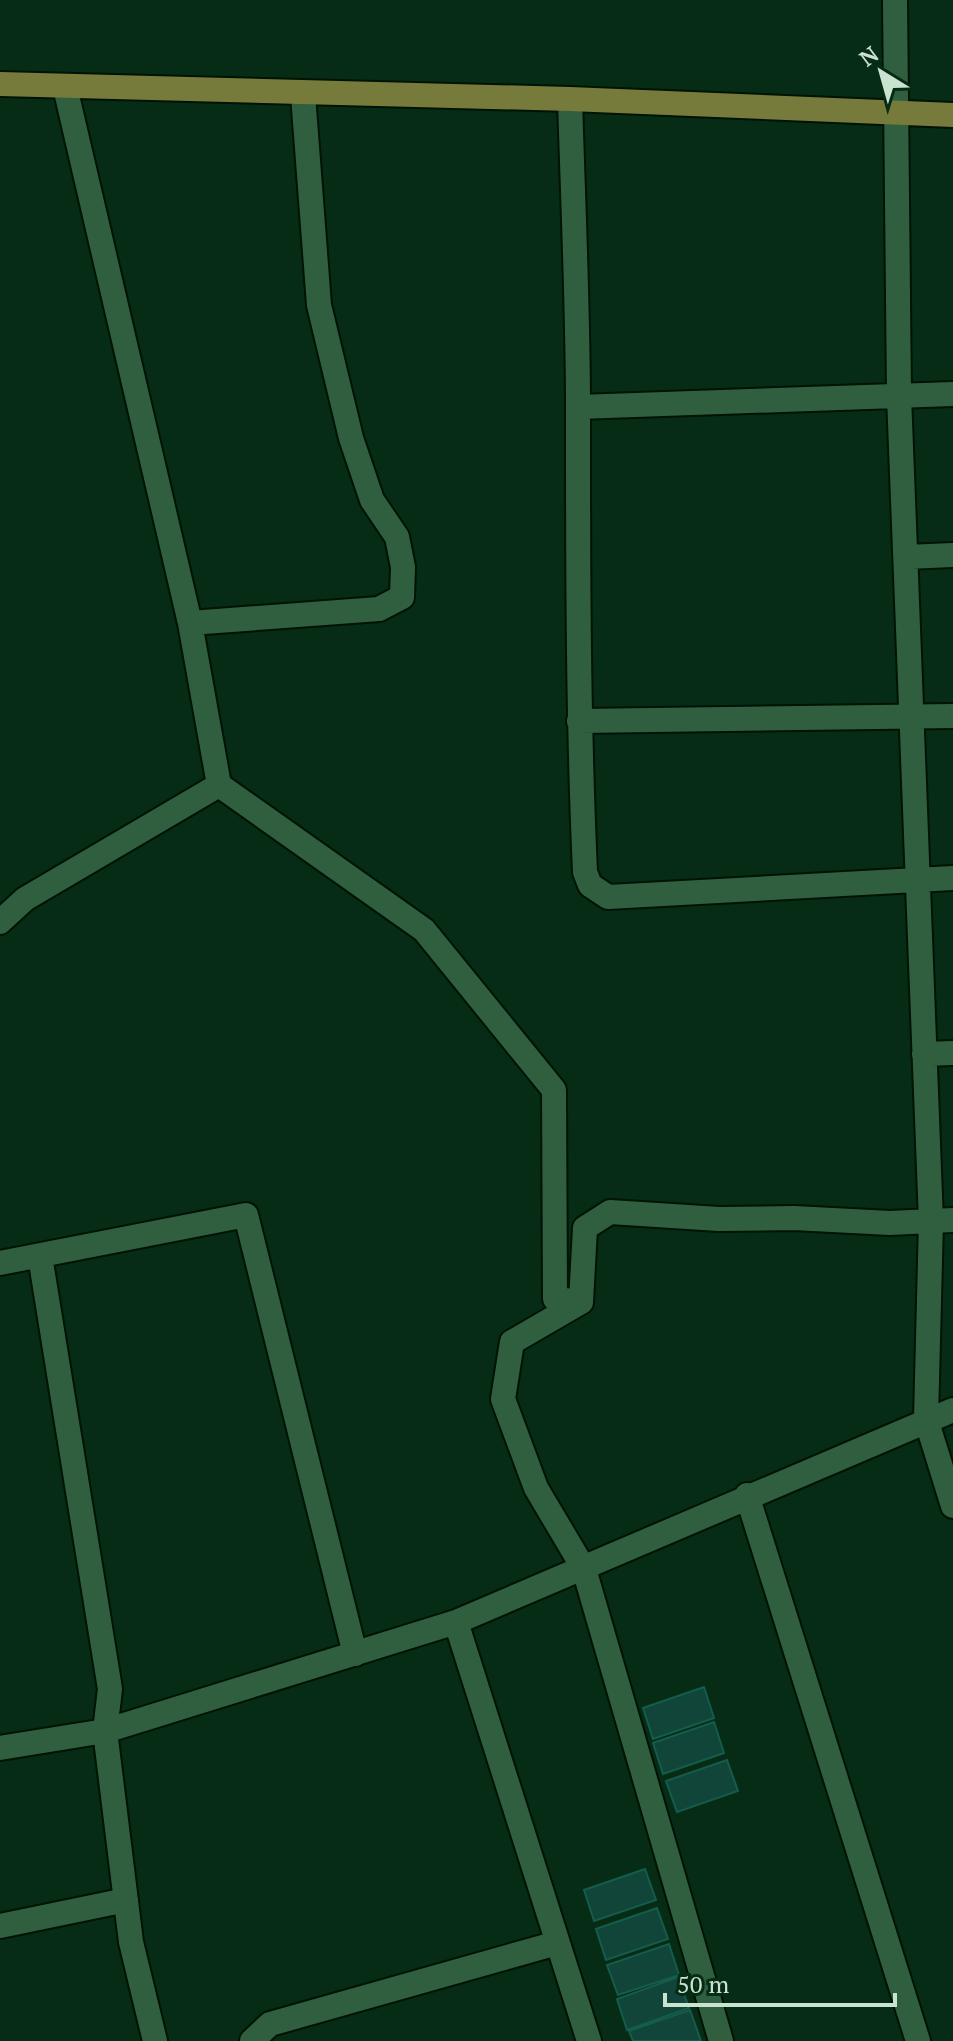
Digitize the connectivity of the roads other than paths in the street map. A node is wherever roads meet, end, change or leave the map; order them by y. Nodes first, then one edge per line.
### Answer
1 (895, 0) edge
2 (0, 84) edge
3 (65, 87) junction
4 (303, 95) junction
5 (570, 99) junction
6 (894, 115) junction
7 (953, 115) edge
8 (953, 394) edge
9 (899, 396) junction
10 (578, 407) junction
11 (953, 555) edge
12 (906, 557) junction
13 (190, 623) junction
14 (953, 716) edge
15 (912, 718) junction
16 (579, 721) junction
17 (219, 785) junction
18 (953, 878) edge
19 (918, 879) junction
20 (4, 915) edge
21 (953, 1053) edge
22 (924, 1054) junction
23 (942, 1220) edge
24 (40, 1256) junction
25 (0, 1263) edge
26 (581, 1302) junction
27 (953, 1410) edge
28 (926, 1419) junction
29 (747, 1495) junction
30 (953, 1506) edge
31 (584, 1569) junction
32 (456, 1622) junction
33 (355, 1654) junction
34 (105, 1731) junction
35 (0, 1748) edge
36 (126, 1900) junction
37 (0, 1926) edge
38 (557, 1943) junction
39 (155, 2041) edge
40 (252, 2041) edge
41 (589, 2041) edge
42 (721, 2041) edge
43 (918, 2041) edge

1 - 6 street
2 - 3 main road
3 - 4 main road
3 - 13 street
4 - 5 main road
4 - 13 street
5 - 6 main road
5 - 10 street
6 - 7 main road
6 - 9 street
8 - 9 street
9 - 10 street
9 - 12 street
10 - 16 street
11 - 12 street
12 - 15 street
13 - 17 street
14 - 15 street
15 - 16 street
15 - 19 street
16 - 19 street
17 - 20 street
17 - 26 street
18 - 19 street
19 - 22 street
21 - 22 street
22 - 23 street
23 - 26 street
23 - 28 street
24 - 25 street
24 - 33 street
24 - 34 street
26 - 31 street
27 - 28 street
28 - 29 street
28 - 30 street
29 - 31 street
29 - 43 street
31 - 32 street
31 - 42 street
32 - 33 street
32 - 38 street
33 - 34 street
34 - 35 street
34 - 36 street
36 - 37 street
36 - 39 street
38 - 40 street
38 - 41 street

